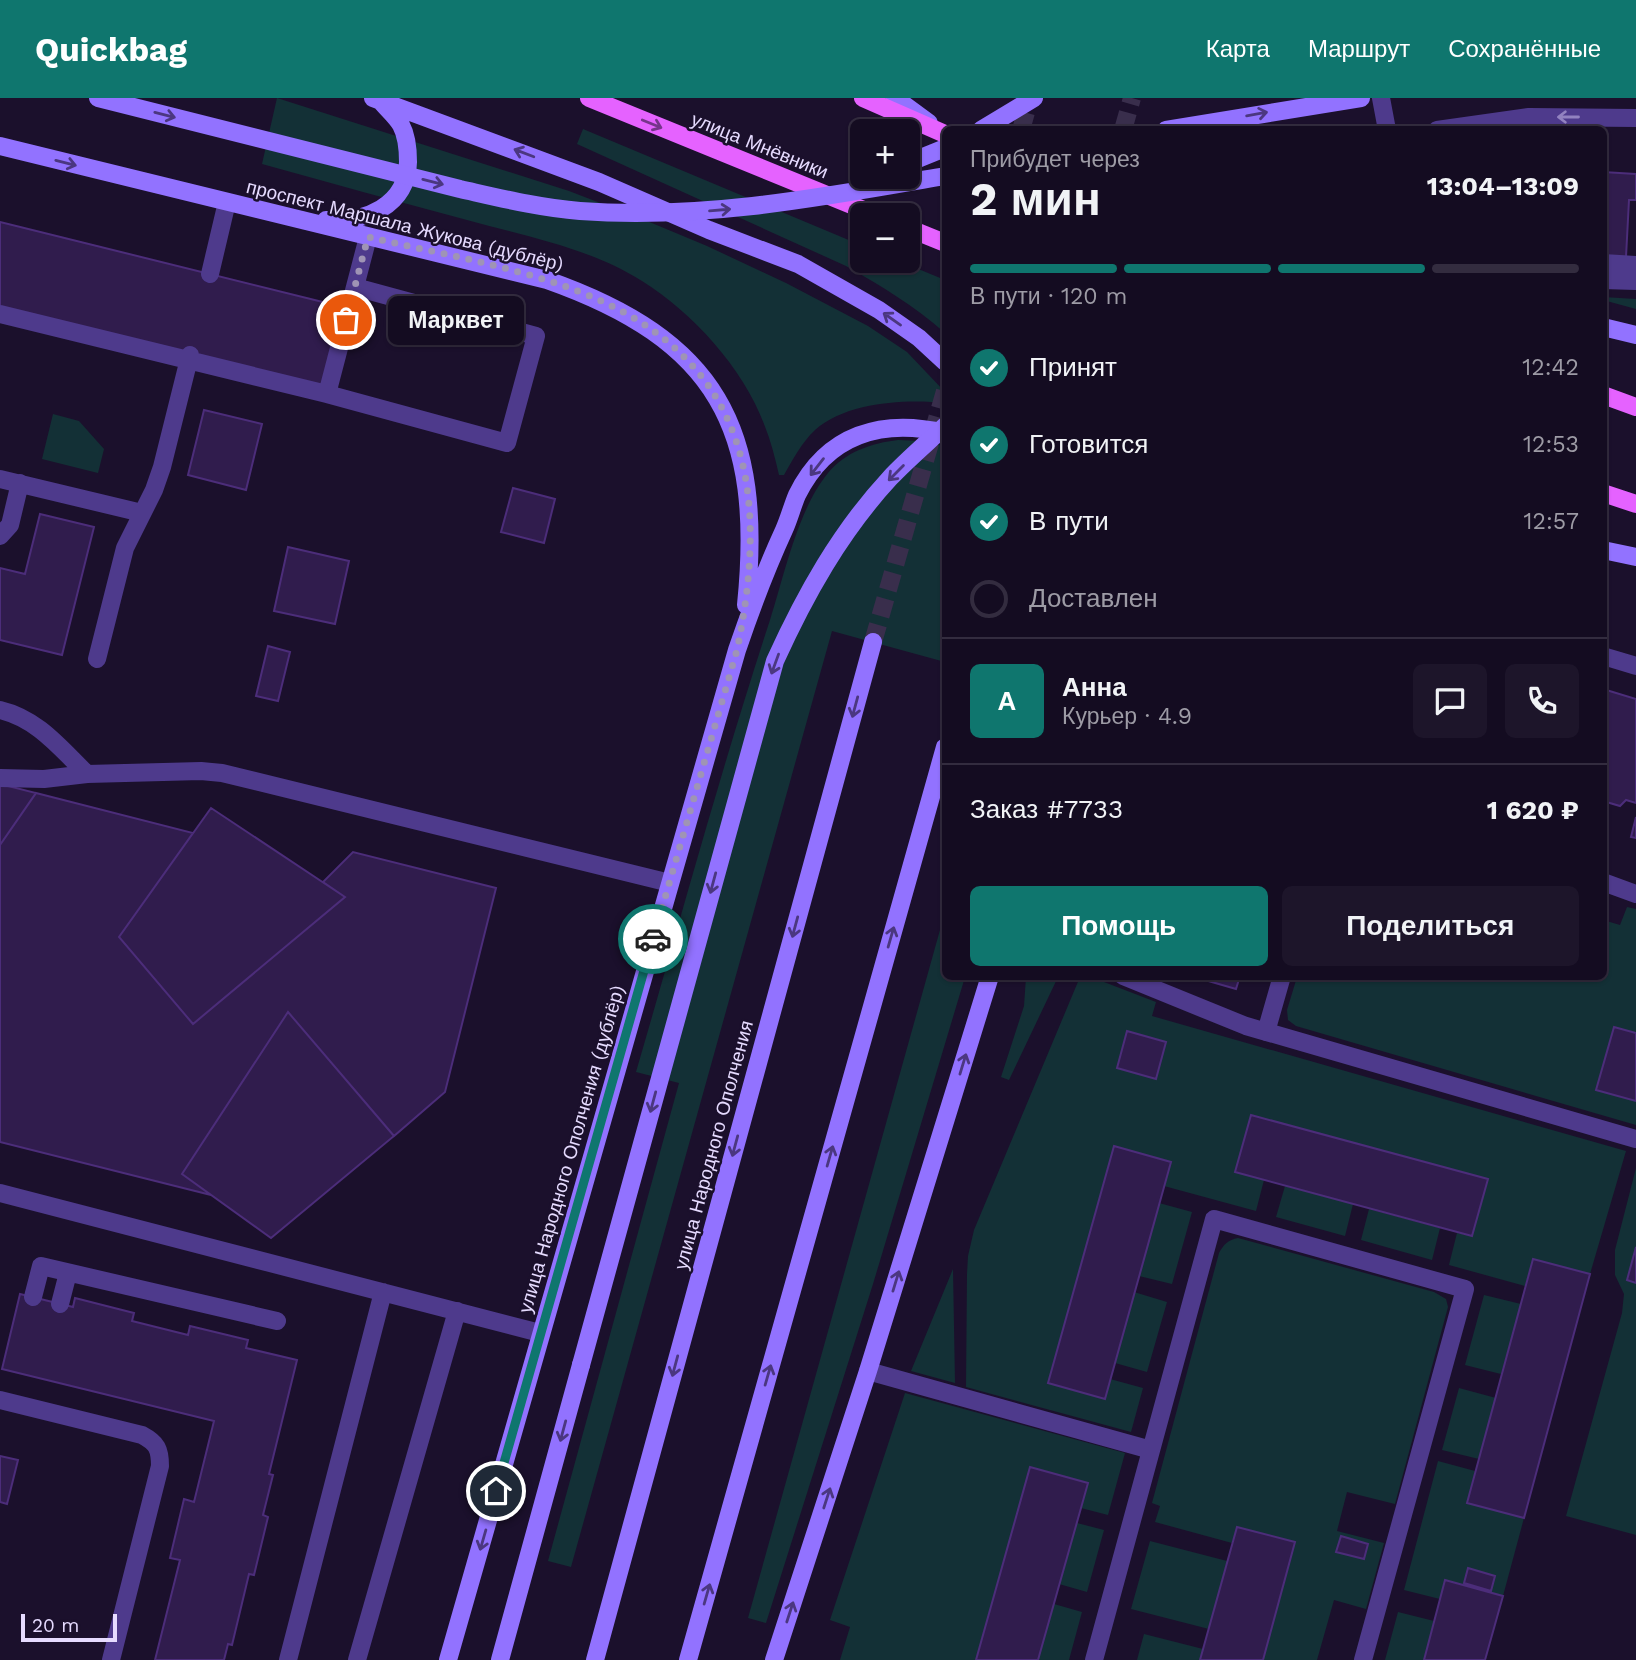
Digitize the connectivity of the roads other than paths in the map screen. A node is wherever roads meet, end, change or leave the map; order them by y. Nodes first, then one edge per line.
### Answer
1 (98, 98) edge
2 (589, 98) edge
3 (863, 98) edge
4 (895, 98) edge
5 (1034, 98) edge
6 (1361, 98) edge
7 (1381, 98) edge
8 (377, 99) edge
9 (1636, 117) edge
10 (988, 126) edge
11 (1190, 126) edge
12 (1386, 126) edge
13 (1465, 126) edge
14 (942, 137) edge
15 (942, 138) edge
16 (942, 139) edge
17 (0, 146) edge
18 (920, 154) edge
19 (942, 176) edge
20 (850, 183) edge
21 (802, 199) junction
22 (227, 202) junction
23 (850, 204) edge
24 (288, 218) junction
25 (920, 233) edge
26 (368, 237) junction
27 (942, 242) edge
28 (1607, 263) edge
29 (1636, 265) edge
30 (210, 274) dead end
31 (1607, 280) edge
32 (1636, 281) edge
33 (355, 286) junction
34 (0, 313) edge
35 (1607, 328) edge
36 (1636, 335) edge
37 (189, 357) junction
38 (942, 359) edge
39 (327, 394) junction
40 (1607, 396) edge
41 (1636, 407) edge
42 (942, 429) edge
43 (942, 432) edge
44 (0, 479) edge
45 (20, 483) junction
46 (1607, 494) edge
47 (1636, 504) edge
48 (142, 513) junction
49 (0, 536) edge
50 (1607, 551) edge
51 (1636, 557) edge
52 (873, 642) tunnel mouth
53 (737, 650) junction
54 (1607, 657) edge
55 (97, 659) dead end
56 (1636, 666) edge
57 (0, 710) edge
58 (942, 758) edge
59 (87, 774) junction
60 (0, 778) edge
61 (670, 883) junction
62 (1607, 883) edge
63 (1636, 894) edge
64 (989, 980) edge
65 (1134, 980) edge
66 (1281, 980) edge
67 (1266, 1032) junction
68 (1636, 1139) edge
69 (1, 1198) edge
70 (68, 1273) junction
71 (383, 1292) junction
72 (33, 1297) dead end
73 (60, 1304) dead end
74 (457, 1311) junction
75 (277, 1321) dead end
76 (540, 1333) junction
77 (868, 1371) junction
78 (0, 1400) edge
79 (1151, 1450) junction
80 (111, 1660) edge
81 (288, 1660) edge
82 (357, 1660) edge
83 (449, 1660) edge
84 (500, 1660) edge
85 (595, 1660) edge
86 (688, 1660) edge
87 (774, 1660) edge
88 (1094, 1660) edge
89 (1363, 1660) edge

1 -> 21 main road, bridge
2 -> 23 main road, улица Мнёвники
3 - 15 main road
4 - 14 main road
5 - 10 main road, bridge
11 -> 6 main road
7 - 12 lane
8 - 24 main road
38 -> 8 main road
9 -> 13 lane
16 - 18 main road
17 -> 22 main road, проспект Маршала Жукова (дублёр)
19 - 21 main road, bridge
20 - 21 main road, bridge
22 - 24 main road, проспект Маршала Жукова (дублёр)
22 - 30 lane
24 - 26 main road, проспект Маршала Жукова (дублёр)
25 - 27 main road
26 - 33 lane
26 - 53 main road, проспект Маршала Жукова (дублёр)
28 - 29 lane
31 - 32 lane
33 - 39 lane
33 - 39 lane
34 - 37 lane
35 - 36 main road
37 - 39 lane
37 - 48 lane
40 - 41 main road
42 -> 84 main road, bridge
43 -> 53 main road
44 - 45 lane
45 - 48 lane
45 - 49 lane
46 - 47 main road
48 - 55 lane
50 - 51 main road
52 -> 85 main road, улица Народного Ополчения
53 - 61 main road, улица Народного Ополчения (дублёр)
54 - 56 lane
57 - 59 lane
86 -> 58 main road
59 - 60 lane
59 - 61 lane
61 - 76 main road, улица Народного Ополчения (дублёр)
62 - 63 lane
77 -> 64 main road
65 - 67 lane
66 - 67 lane
67 - 68 lane
69 - 71 lane
70 - 72 lane
70 - 73 lane
70 - 75 lane
71 - 74 lane
71 - 81 lane
74 - 76 lane
74 - 82 lane
76 -> 83 main road, улица Народного Ополчения (дублёр)
77 - 79 lane
87 -> 77 main road
78 - 80 lane
79 - 88 lane
79 - 89 lane

